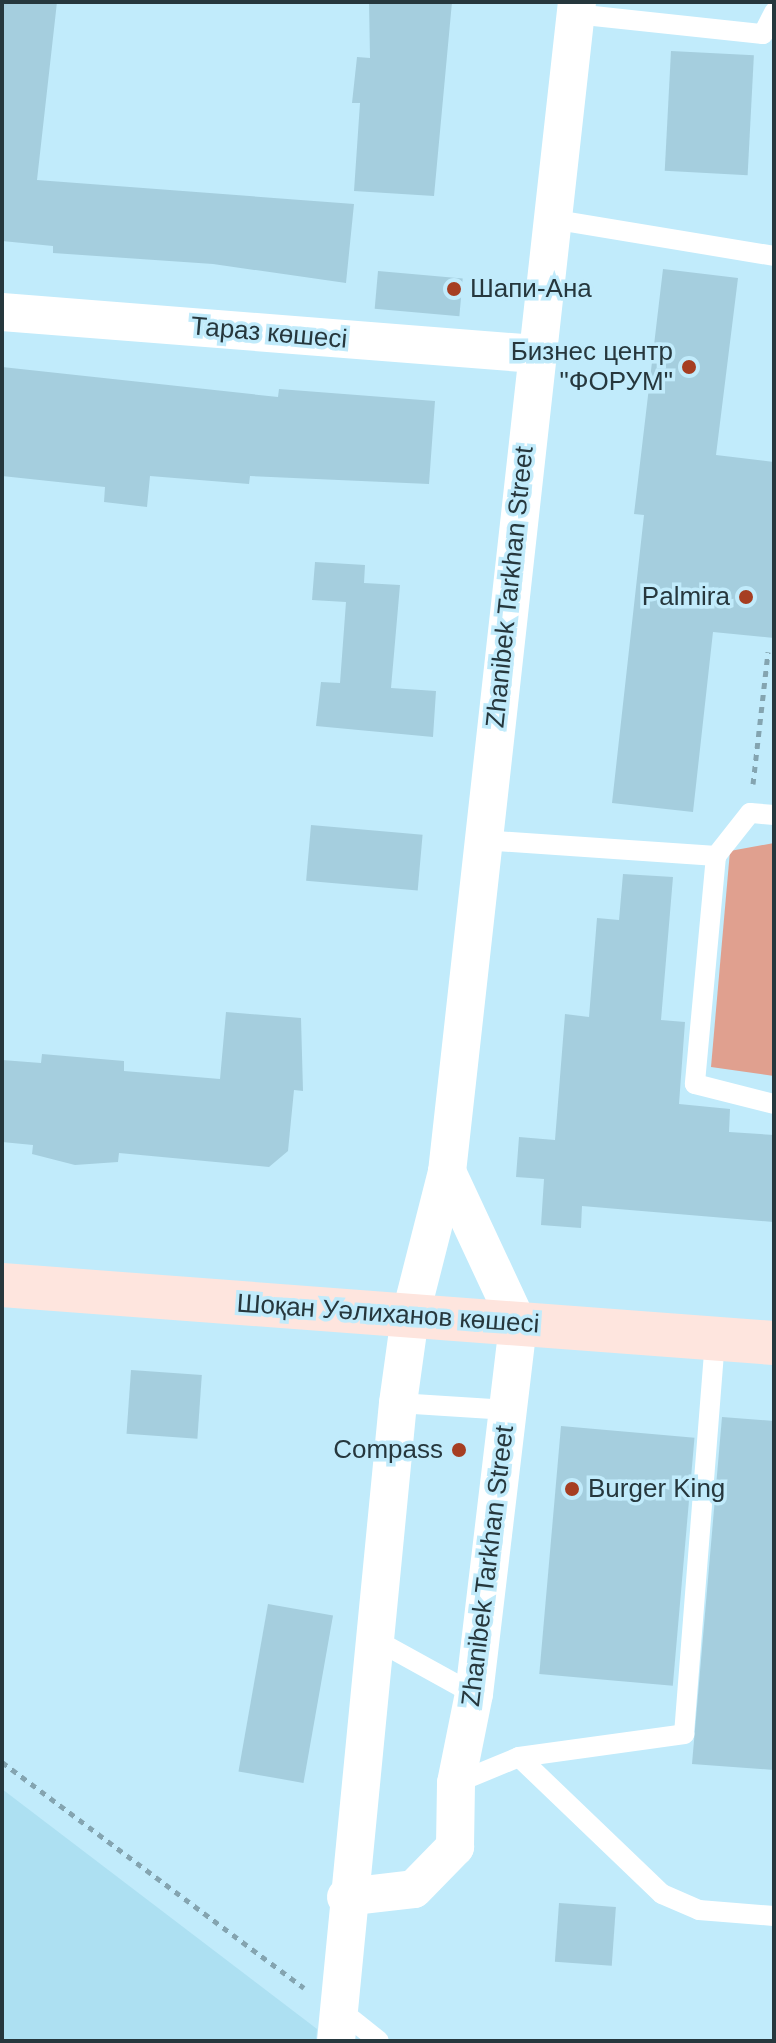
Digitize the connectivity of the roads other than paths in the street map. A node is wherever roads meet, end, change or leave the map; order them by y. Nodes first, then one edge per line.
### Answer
1 (576, 8) edge
2 (774, 12) edge
3 (551, 219) junction
4 (774, 256) edge
5 (2, 312) edge
6 (536, 354) junction
7 (774, 815) edge
8 (482, 840) junction
9 (716, 856) junction
10 (774, 1104) edge
11 (447, 1172) junction
12 (2, 1285) edge
13 (410, 1317) junction
14 (518, 1324) junction
15 (715, 1339) junction
16 (774, 1343) edge
17 (398, 1403) junction
18 (508, 1410) junction
19 (376, 1640) junction
20 (474, 1694) junction
21 (519, 1757) junction
22 (456, 1783) junction
23 (346, 1897) junction
24 (774, 1916) edge
25 (338, 2025) edge
26 (379, 2041) edge

1 - 2 lane
1 - 3 street, Zhanibek Tarkhan Street
3 - 4 lane
3 - 6 street, Zhanibek Tarkhan Street
5 - 6 street, Тараз көшесі
6 - 8 street, Zhanibek Tarkhan Street
7 - 9 lane
8 - 9 lane
8 - 11 street, Zhanibek Tarkhan Street
9 - 10 lane
11 - 13 street, Zhanibek Tarkhan Street
11 - 14 street
12 - 13 main road, Шоқан Уәлиханов көшесі
13 - 14 main road, Шоқан Уәлиханов көшесі
13 - 17 street, Zhanibek Tarkhan Street
14 - 15 main road, Шоқан Уәлиханов көшесі
14 - 18 street, Zhanibek Tarkhan Street
15 - 16 main road, Шоқан Уәлиханов көшесі
15 - 21 lane
17 - 18 lane
17 - 19 street, Zhanibek Tarkhan Street
18 - 20 street, Zhanibek Tarkhan Street
19 - 20 lane
19 - 23 street, Zhanibek Tarkhan Street
20 - 22 street, Zhanibek Tarkhan Street
21 - 22 lane
21 - 24 lane
22 - 23 street, Zhanibek Tarkhan Street
23 - 25 street, Zhanibek Tarkhan Street
25 - 26 lane

